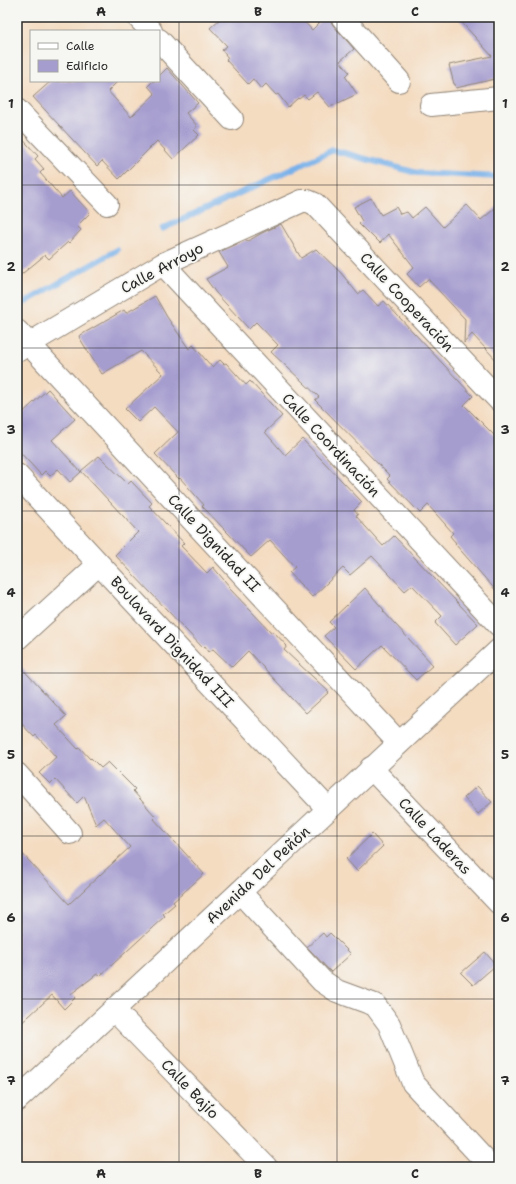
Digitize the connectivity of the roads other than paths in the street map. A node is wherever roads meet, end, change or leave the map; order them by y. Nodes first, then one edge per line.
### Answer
1 (138, 17) edge
2 (342, 17) edge
3 (150, 30) edge
4 (160, 41) edge
5 (400, 81) dead end
6 (499, 98) edge
7 (431, 105) dead end
8 (17, 110) edge
9 (232, 119) dead end
10 (107, 204) dead end
11 (315, 204) joint
12 (163, 264) junction
13 (21, 342) edge
14 (499, 400) edge
15 (17, 475) edge
16 (99, 564) junction
17 (499, 625) edge
18 (17, 639) edge
19 (499, 650) edge
20 (399, 743) junction
21 (371, 768) junction
22 (17, 774) edge
23 (328, 809) junction
24 (70, 833) dead end
25 (240, 892) junction
26 (499, 903) edge
27 (114, 1010) junction
28 (17, 1100) edge
29 (266, 1167) edge
30 (491, 1167) edge

1 - 3 street
2 - 5 street
4 - 9 street
6 - 7 street
8 - 10 street
11 - 12 street, Calle Arroyo
11 - 14 street, Calle Cooperación
12 - 13 street, Calle Arroyo
12 - 17 street, Calle Coordinación
13 - 20 street, Calle Dignidad II
15 - 16 street, Boulavard Dignidad III
16 - 18 street
16 - 23 street, Boulavard Dignidad III
19 - 20 street, Avenida Del Peñón
20 - 21 street, Avenida Del Peñón
21 - 23 street, Avenida Del Peñón
21 - 26 street, Calle Laderas
22 - 24 street
23 - 25 street, Avenida Del Peñón
25 - 27 street, Avenida Del Peñón
25 - 30 street
27 - 28 street, Avenida Del Peñón
27 - 29 street, Calle Bajío

